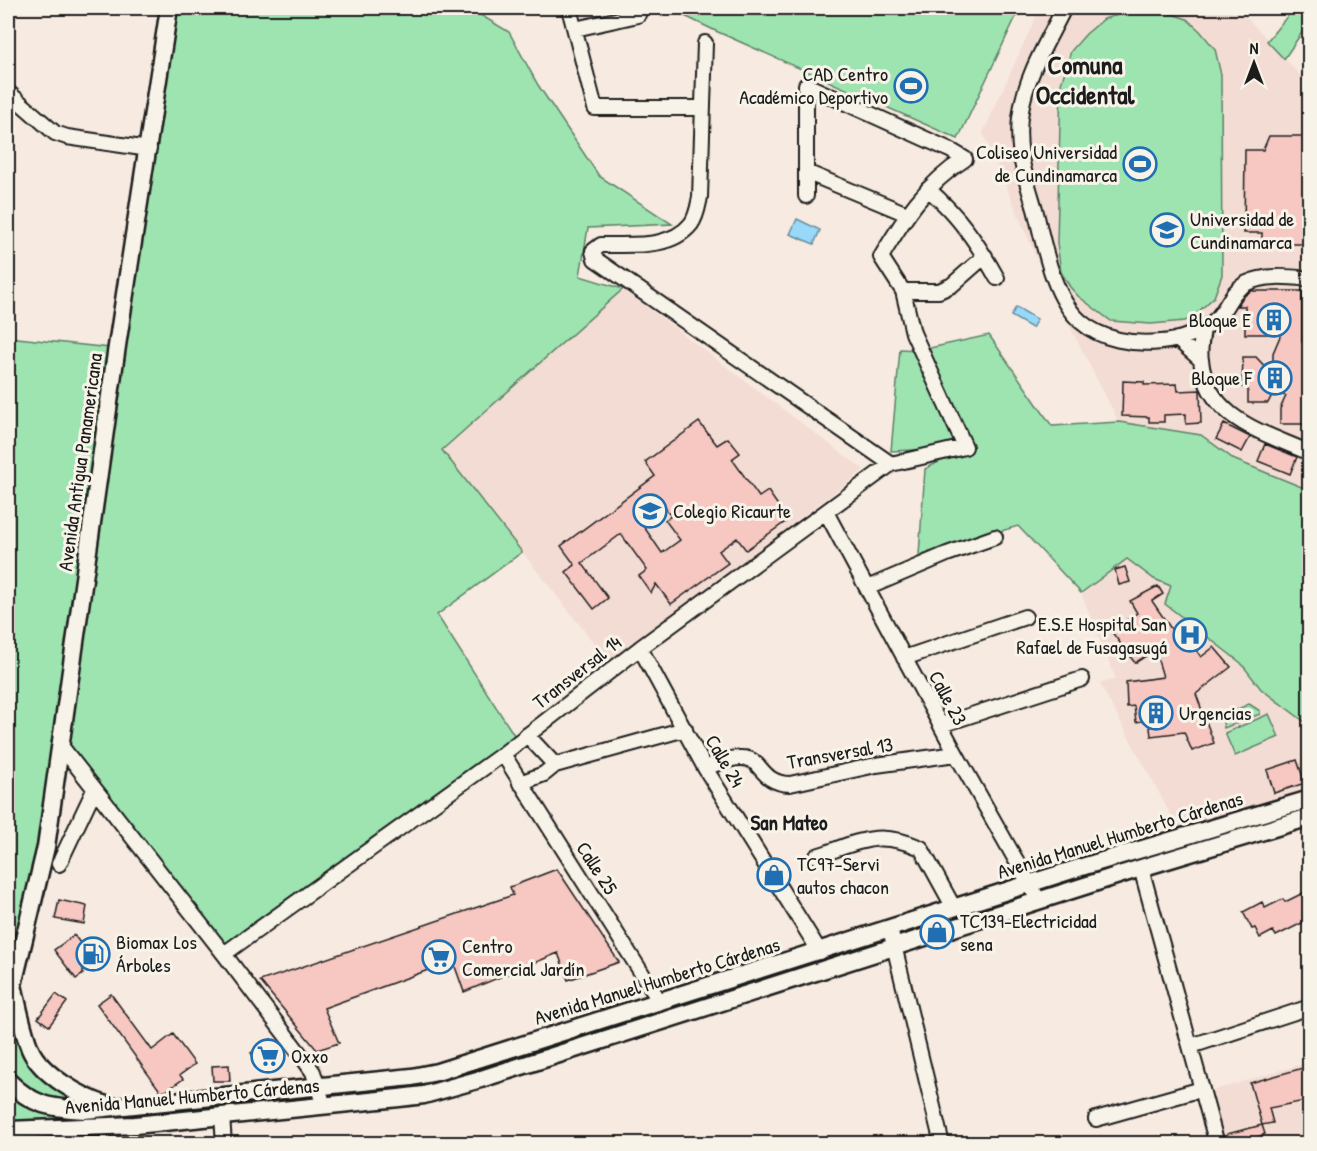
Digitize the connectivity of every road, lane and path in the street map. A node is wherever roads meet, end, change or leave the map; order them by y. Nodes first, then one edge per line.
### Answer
1 (169, 8) edge
2 (569, 8) edge
3 (1064, 8) edge
4 (638, 15) dead end
5 (575, 29) junction
6 (705, 43) dead end
7 (8, 92) edge
8 (703, 108) junction
9 (148, 149) junction
10 (806, 172) junction
11 (928, 189) junction
12 (806, 196) dead end
13 (907, 214) junction
14 (985, 256) junction
15 (997, 278) dead end
16 (1310, 279) edge
17 (903, 291) junction
18 (1203, 328) junction
19 (1177, 339) junction
20 (1200, 359) junction
21 (1310, 453) edge
22 (891, 464) junction
23 (826, 512) junction
24 (994, 537) dead end
25 (867, 588) junction
26 (1025, 617) dead end
27 (640, 648) junction
28 (904, 658) junction
29 (1082, 679) dead end
30 (941, 725) junction
31 (685, 729) junction
32 (526, 735) junction
33 (61, 746) junction
34 (503, 754) junction
35 (956, 754) junction
36 (555, 765) junction
37 (705, 768) junction
38 (520, 783) junction
39 (94, 790) junction
40 (1310, 799) edge
41 (1310, 816) edge
42 (817, 856) dead end
43 (59, 864) dead end
44 (1141, 868) junction
45 (1029, 884) junction
46 (1038, 901) junction
47 (954, 908) junction
48 (28, 922) junction
49 (890, 929) junction
50 (895, 947) junction
51 (12, 951) edge
52 (820, 952) junction
53 (224, 954) junction
54 (10, 979) edge
55 (8, 1002) edge
56 (660, 1002) junction
57 (1310, 1007) edge
58 (1191, 1046) junction
59 (8, 1081) edge
60 (318, 1087) junction
61 (1202, 1089) junction
62 (324, 1106) junction
63 (115, 1108) junction
64 (222, 1116) junction
65 (1096, 1119) dead end
66 (8, 1131) edge
67 (224, 1143) edge
68 (942, 1143) edge
69 (1217, 1143) edge

1 - 9 main road, Avenida Antigua Panamericana
2 - 5 street
3 - 19 street
4 - 5 street
5 - 8 street
6 - 8 street
7 - 9 street
8 - 22 street
9 - 33 main road, Avenida Antigua Panamericana
10 - 11 street
10 - 12 street
10 - 13 street
11 - 13 street
11 - 14 street
13 - 17 street
14 - 15 street
14 - 17 street
16 - 18 street
17 - 22 street, Transversal 14
18 - 19 street
18 - 20 street
19 - 20 street
20 - 21 street
22 - 23 street, Transversal 14
23 - 25 street, Calle 23
23 - 27 street, Transversal 14
24 - 25 street
25 - 28 street, Calle 23
26 - 28 street
27 - 31 street, Calle 24
27 - 32 street, Transversal 14
28 - 30 street, Calle 23
29 - 30 street
30 - 35 street, Calle 23
31 - 36 street
31 - 37 street, Calle 24
32 - 34 street, Transversal 14
32 - 36 street
33 - 39 street
33 - 48 main road, Avenida Antigua Panamericana
34 - 38 street, Calle 25
34 - 53 street, Transversal 14
35 - 37 street, Transversal 13
35 - 45 street, Calle 23
36 - 38 street
37 - 52 street, Calle 24
38 - 56 street, Calle 25
39 - 43 street
39 - 53 street
40 - 45 main road, Avenida Manuel Humberto Cárdenas
41 - 44 main road, Avenida Manuel Humberto Cárdenas
42 - 47 street
44 - 46 main road, Avenida Manuel Humberto Cárdenas
44 - 58 street
45 - 46 street, Calle 23
45 - 47 main road, Avenida Manuel Humberto Cárdenas
46 - 50 main road, Avenida Manuel Humberto Cárdenas
47 - 49 main road, Avenida Manuel Humberto Cárdenas
48 - 51 main road, Avenida Antigua Panamericana
48 - 54 main road, Avenida Antigua Panamericana
49 - 50 street
49 - 52 main road, Avenida Manuel Humberto Cárdenas
50 - 62 main road, Avenida Manuel Humberto Cárdenas
50 - 68 street
51 - 54 main road, Avenida Antigua Panamericana
52 - 56 main road, Avenida Manuel Humberto Cárdenas
53 - 60 street
54 - 55 main road, Avenida Antigua Panamericana
54 - 63 main road
56 - 60 main road, Avenida Manuel Humberto Cárdenas
57 - 58 street
58 - 61 street
59 - 63 main road, Avenida Manuel Humberto Cárdenas
60 - 62 street
60 - 63 main road, Avenida Manuel Humberto Cárdenas
61 - 65 street
61 - 69 street
62 - 64 main road, Avenida Manuel Humberto Cárdenas
64 - 66 main road, Avenida Manuel Humberto Cárdenas
64 - 67 street

